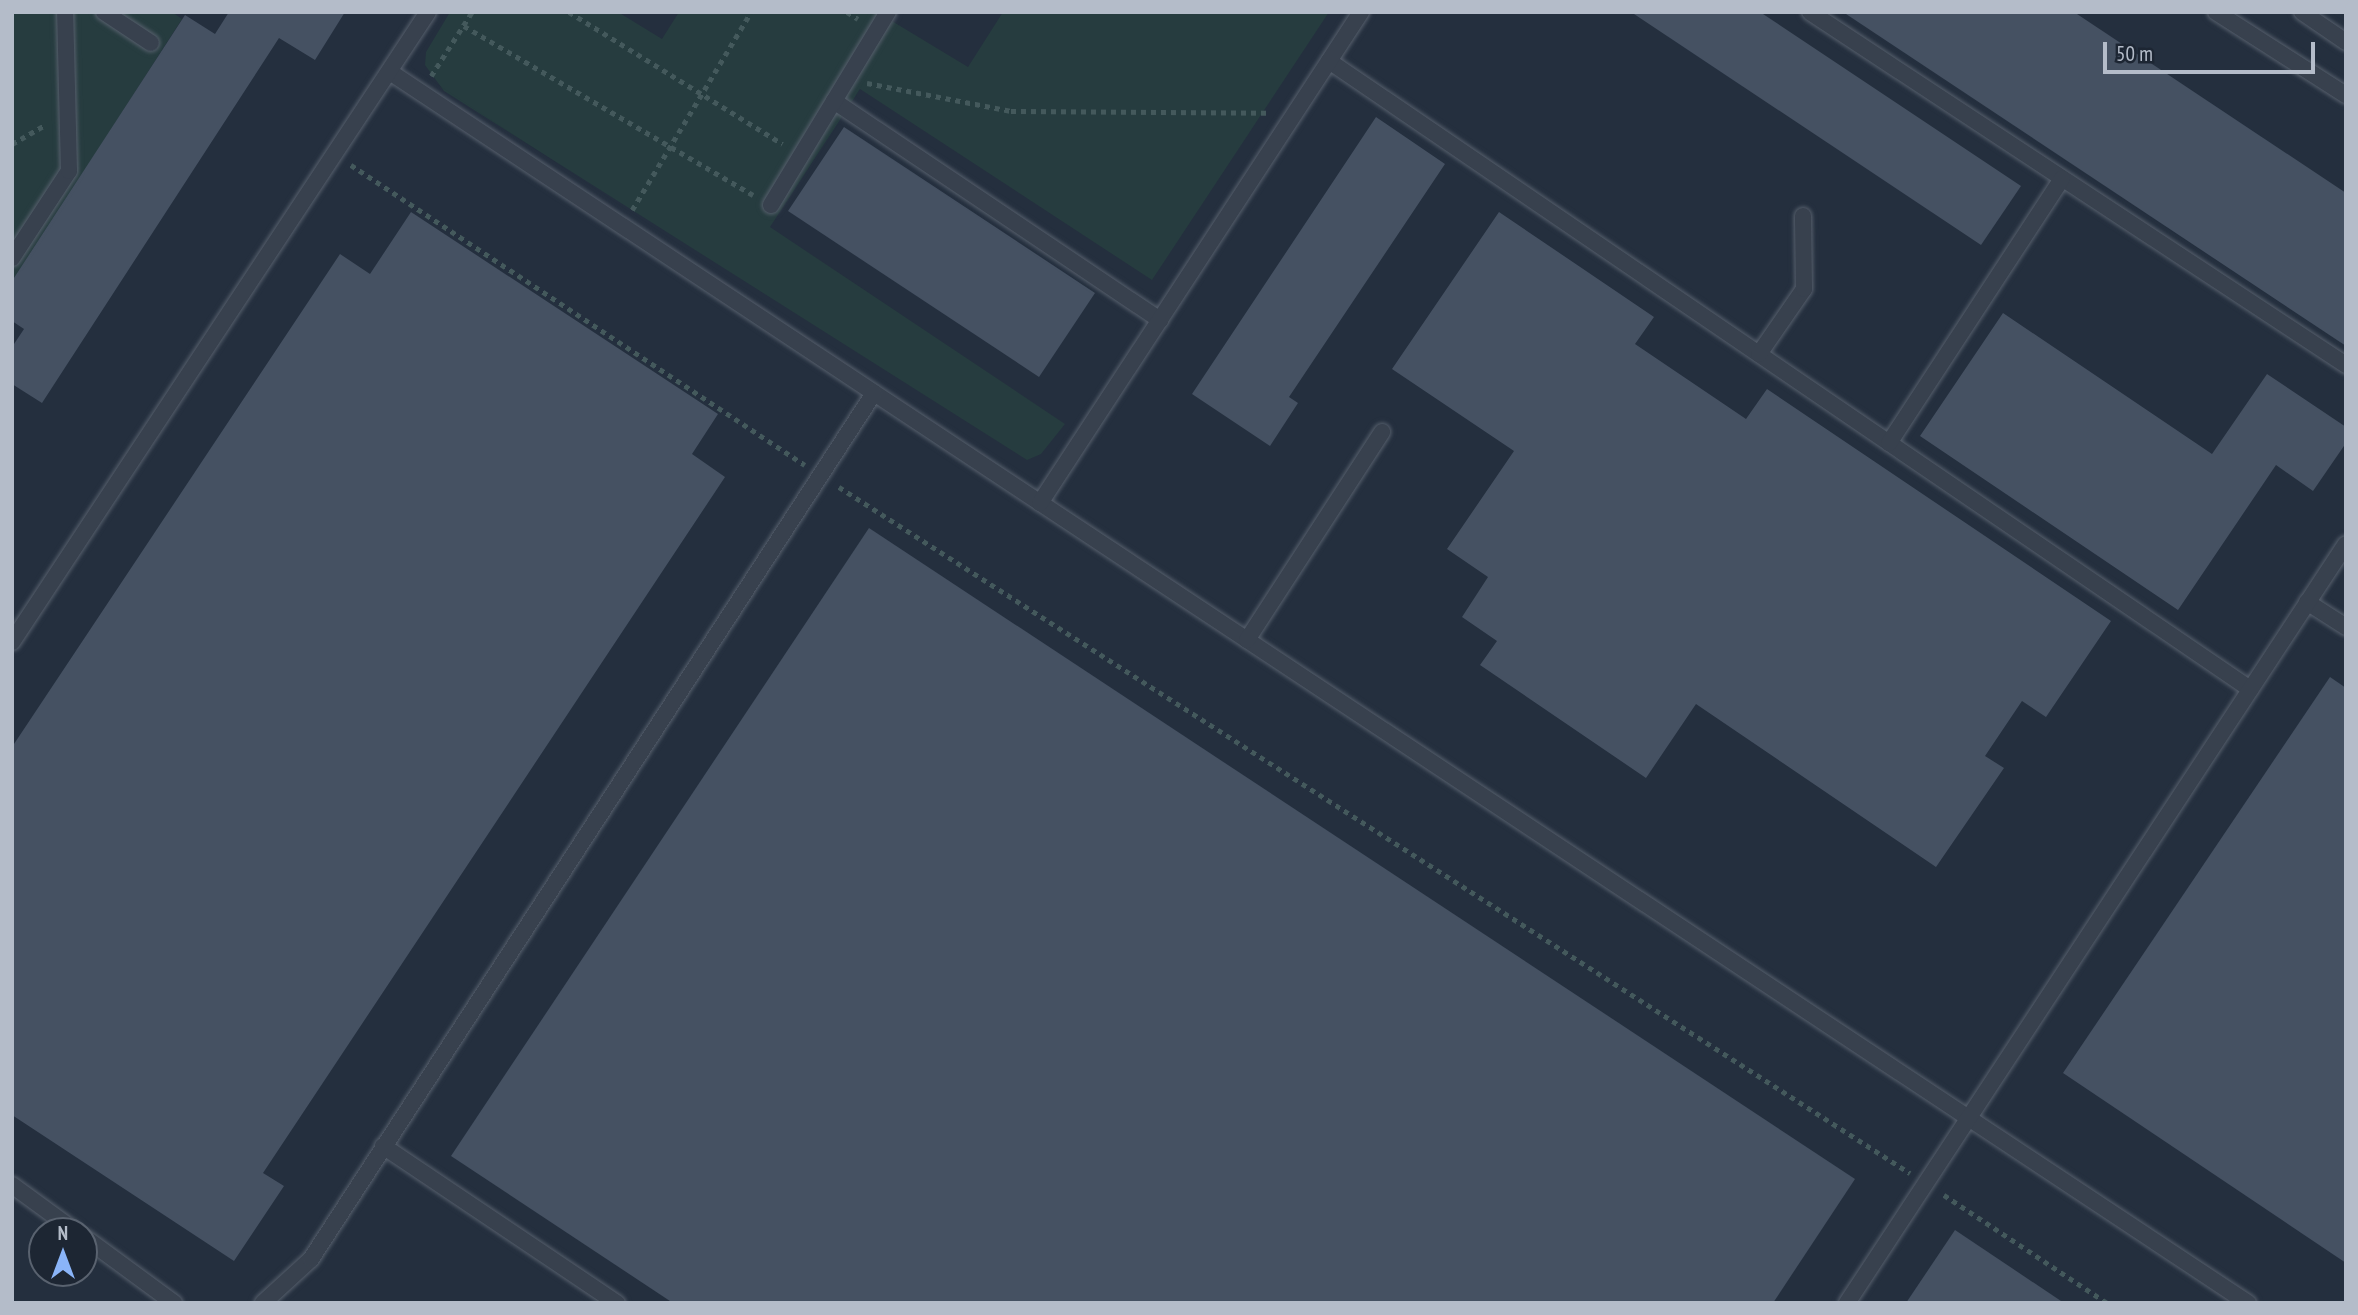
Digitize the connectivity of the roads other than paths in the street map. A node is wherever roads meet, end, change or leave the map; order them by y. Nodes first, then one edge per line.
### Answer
1 (65, 12) edge
2 (103, 12) edge
3 (428, 12) edge
4 (888, 12) edge
5 (1360, 12) edge
6 (1810, 12) edge
7 (2216, 12) edge
8 (2302, 12) edge
9 (2346, 42) edge
10 (151, 43) dead end
11 (1329, 61) junction
12 (390, 72) junction
13 (2346, 95) edge
14 (834, 101) junction
15 (2062, 178) junction
16 (771, 205) road end
17 (1803, 216) dead end
18 (12, 258) edge
19 (1160, 320) junction
20 (1759, 354) junction
21 (2346, 365) edge
22 (874, 393) junction
23 (1382, 432) dead end
24 (1889, 443) junction
25 (1041, 503) junction
26 (2346, 544) edge
27 (2307, 602) junction
28 (2346, 628) edge
29 (1247, 640) junction
30 (12, 642) edge
31 (2250, 689) junction
32 (1968, 1118) junction
33 (383, 1146) junction
34 (12, 1185) edge
35 (56, 1217) edge
36 (98, 1247) edge
37 (174, 1303) edge
38 (263, 1303) edge
39 (617, 1303) edge
40 (1847, 1303) edge
41 (2248, 1303) edge

1 - 18 lane
2 - 10 lane
3 - 12 lane
4 - 14 lane
5 - 11 lane
6 - 15 lane
7 - 13 lane
8 - 9 lane
11 - 19 lane
11 - 20 lane
12 - 22 lane
12 - 30 lane
14 - 16 lane
14 - 19 lane
15 - 21 lane
15 - 24 lane
17 - 20 lane
19 - 25 lane
20 - 24 lane
22 - 25 lane
22 - 33 lane
23 - 29 lane
24 - 31 lane
25 - 29 lane
26 - 27 lane
27 - 28 lane
27 - 31 lane
29 - 32 lane
31 - 32 lane
32 - 40 lane
32 - 41 lane
33 - 38 lane
33 - 39 lane
34 - 35 lane
36 - 37 lane

